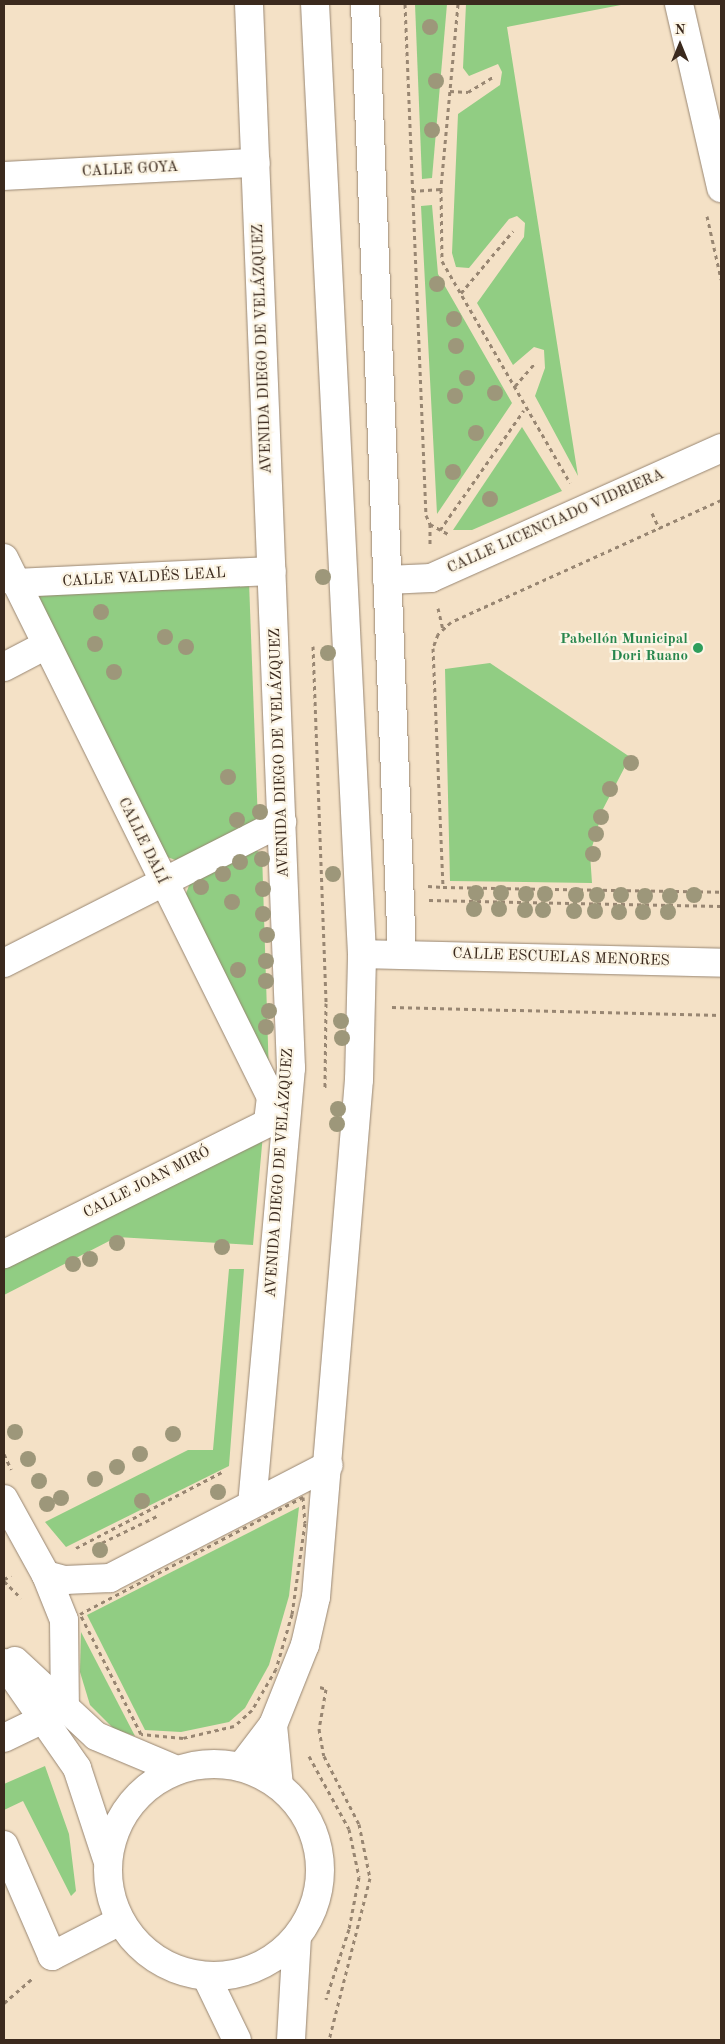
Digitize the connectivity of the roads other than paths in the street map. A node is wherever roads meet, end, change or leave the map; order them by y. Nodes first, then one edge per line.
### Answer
1 (249, 4) edge
2 (316, 4) edge
3 (365, 4) edge
4 (679, 4) edge
5 (256, 163) junction
6 (4, 176) edge
7 (721, 188) edge
8 (721, 448) edge
9 (4, 558) edge
10 (272, 571) junction
11 (387, 580) junction
12 (15, 583) junction
13 (46, 645) junction
14 (4, 667) edge
15 (282, 822) junction
16 (163, 883) junction
17 (402, 953) junction
18 (362, 954) junction
19 (4, 963) edge
20 (721, 963) edge
21 (271, 1097) joint
22 (4, 1254) edge
23 (329, 1465) junction
24 (4, 1498) edge
25 (252, 1501) junction
26 (46, 1575) junction
27 (4, 1650) edge
28 (4, 1663) edge
29 (10, 1687) edge
30 (53, 1715) junction
31 (273, 1725) junction
32 (4, 1738) edge
33 (241, 1767) junction
34 (177, 1770) junction
35 (279, 1786) junction
36 (4, 1845) edge
37 (107, 1860) junction
38 (120, 1921) junction
39 (297, 1936) junction
40 (206, 1976) junction
41 (237, 2040) edge
42 (291, 2040) edge

1 - 5 street, AVENIDA DIEGO DE VELÁZQUEZ
2 - 18 street
3 - 11 street
4 - 7 street
5 - 6 street, CALLE GOYA
5 - 10 street, AVENIDA DIEGO DE VELÁZQUEZ
8 - 11 street, CALLE LICENCIADO VIDRIERA
9 - 12 street, CALLE DALÍ
10 - 12 street, CALLE VALDÉS LEAL
10 - 15 street, AVENIDA DIEGO DE VELÁZQUEZ
11 - 17 street
12 - 13 street, CALLE DALÍ
13 - 14 street
13 - 16 street, CALLE DALÍ
15 - 16 street
15 - 25 street, AVENIDA DIEGO DE VELÁZQUEZ
16 - 19 street
16 - 21 street, CALLE DALÍ
17 - 18 street
17 - 20 street, CALLE ESCUELAS MENORES
18 - 23 street
21 - 22 street, CALLE JOAN MIRÓ
23 - 25 street
23 - 31 street
24 - 26 street
25 - 26 street
26 - 30 street
27 - 30 street
28 - 29 street
29 - 30 street
30 - 32 street
30 - 34 street
30 - 37 street
31 - 33 street
31 - 35 street
33 - 34 street
33 - 35 street
34 - 37 street
35 - 39 street
36 - 38 street
37 - 38 street
38 - 40 street
39 - 40 street
39 - 42 street
40 - 41 street

